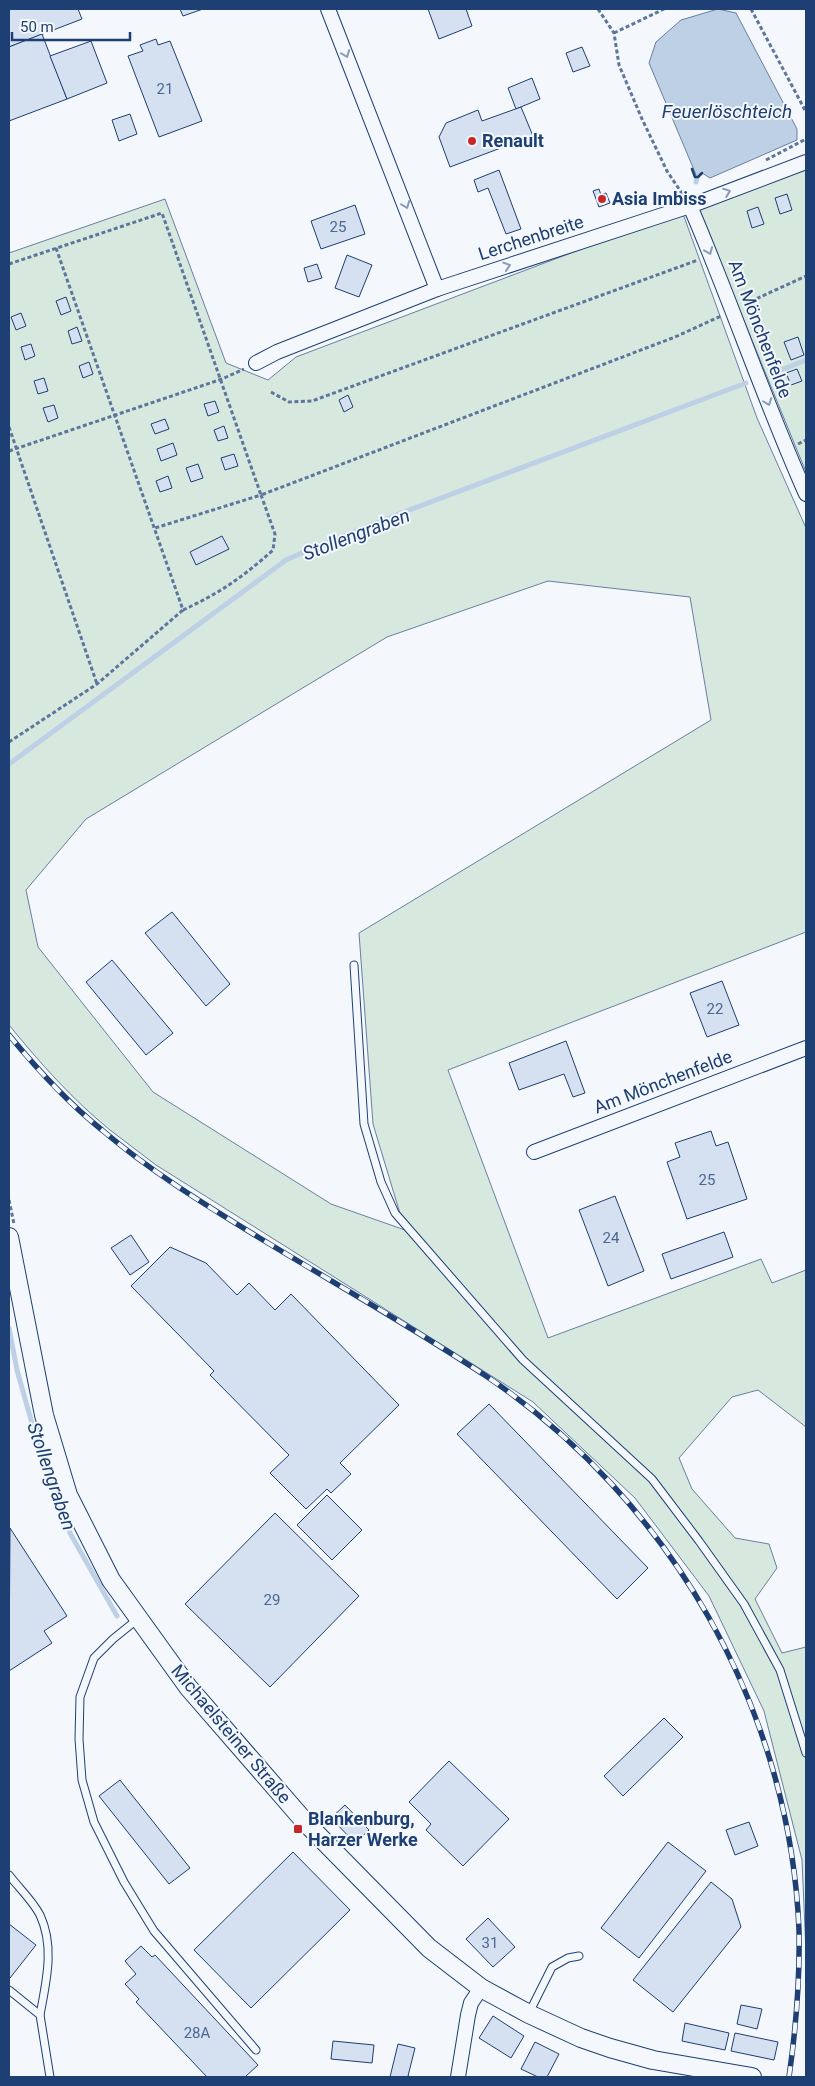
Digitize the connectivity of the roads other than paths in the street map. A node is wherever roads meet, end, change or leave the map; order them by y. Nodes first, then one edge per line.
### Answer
1 (328, 9) edge
2 (806, 162) edge
3 (690, 206) junction
4 (437, 289) junction
5 (256, 363) road end
6 (806, 494) edge
7 (354, 965) dead end
8 (806, 1048) edge
9 (534, 1152) dead end
10 (9, 1237) edge
11 (139, 1618) junction
12 (806, 1753) edge
13 (9, 1875) edge
14 (579, 1956) dead end
15 (481, 1988) junction
16 (9, 1990) edge
17 (529, 2014) junction
18 (40, 2015) junction
19 (256, 2050) dead end
20 (50, 2077) edge
21 (458, 2077) edge
22 (752, 2077) edge

1 -> 4 street
3 -> 2 street, Lerchenbreite
4 -> 3 street, Lerchenbreite
3 -> 6 street, Am Mönchenfelde
4 - 5 street, Lerchenbreite
7 - 12 lane
8 - 9 street, Am Mönchenfelde
10 - 11 street, Michaelsteiner Straße
11 - 15 street, Michaelsteiner Straße
11 - 19 lane
13 - 18 lane
14 - 17 lane
15 - 17 street, Michaelsteiner Straße
15 - 21 street
16 - 18 lane
17 - 22 street, Michaelsteiner Straße
18 - 20 lane

